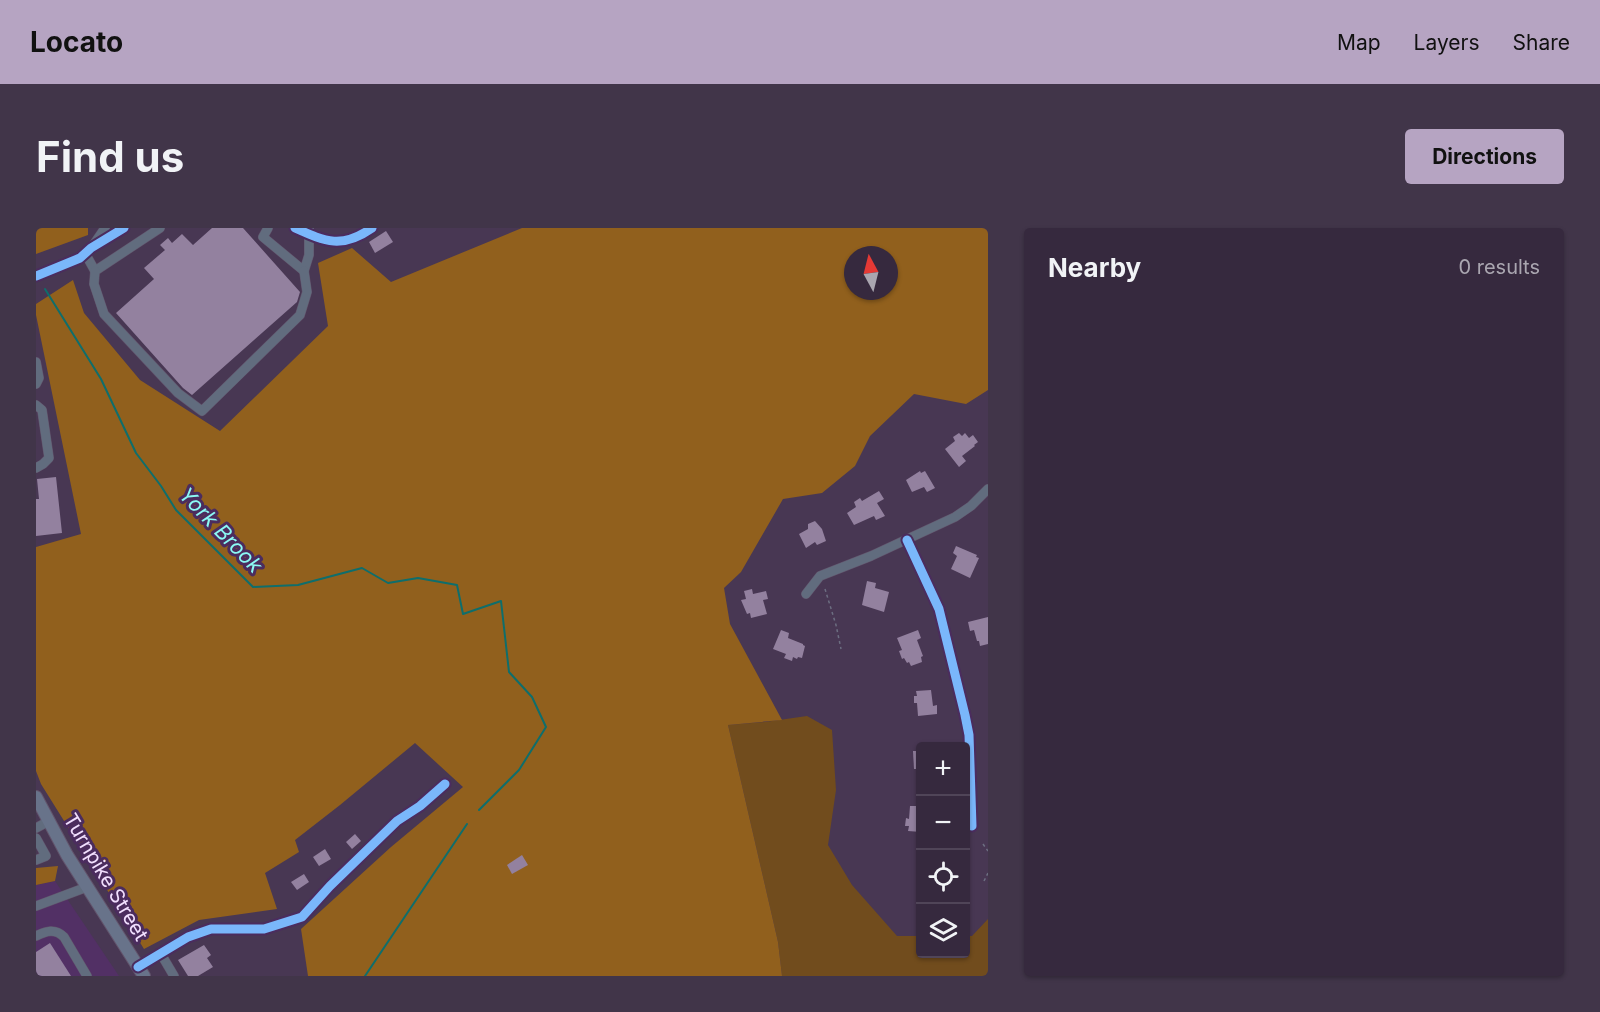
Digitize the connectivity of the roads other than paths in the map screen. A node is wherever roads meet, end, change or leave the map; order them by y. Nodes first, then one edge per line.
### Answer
1 (105, 228) edge
2 (124, 228) edge
3 (268, 228) edge
4 (295, 228) edge
5 (372, 228) edge
6 (153, 230) edge
7 (310, 231) edge
8 (98, 233) edge
9 (88, 250) junction
10 (304, 271) junction
11 (95, 272) junction
12 (36, 276) edge
13 (36, 362) edge
14 (36, 384) edge
15 (36, 405) edge
16 (36, 468) edge
17 (988, 489) edge
18 (908, 540) junction
19 (806, 594) dead end
20 (445, 784) dead end
21 (36, 797) edge
22 (49, 820) junction
23 (972, 826) dead end
24 (36, 828) edge
25 (36, 838) edge
26 (36, 860) edge
27 (87, 887) junction
28 (36, 906) edge
29 (36, 936) edge
30 (161, 954) junction
31 (141, 971) edge
32 (87, 976) edge
33 (174, 976) edge

1 - 8 street
2 - 9 street
3 - 10 street
4 - 7 street
5 - 7 street
6 - 11 street
7 - 10 street
8 - 9 street
9 - 11 street
9 - 12 street
10 - 11 street
13 - 14 street
15 - 16 street
17 - 18 street
18 - 19 street
18 - 23 street
20 - 30 street
21 - 22 main road, Turnpike Street
22 - 24 street
22 - 27 main road, Turnpike Street
25 - 26 street
27 - 28 street
27 - 31 main road, Turnpike Street
29 - 32 street
30 - 31 street
30 - 33 street

